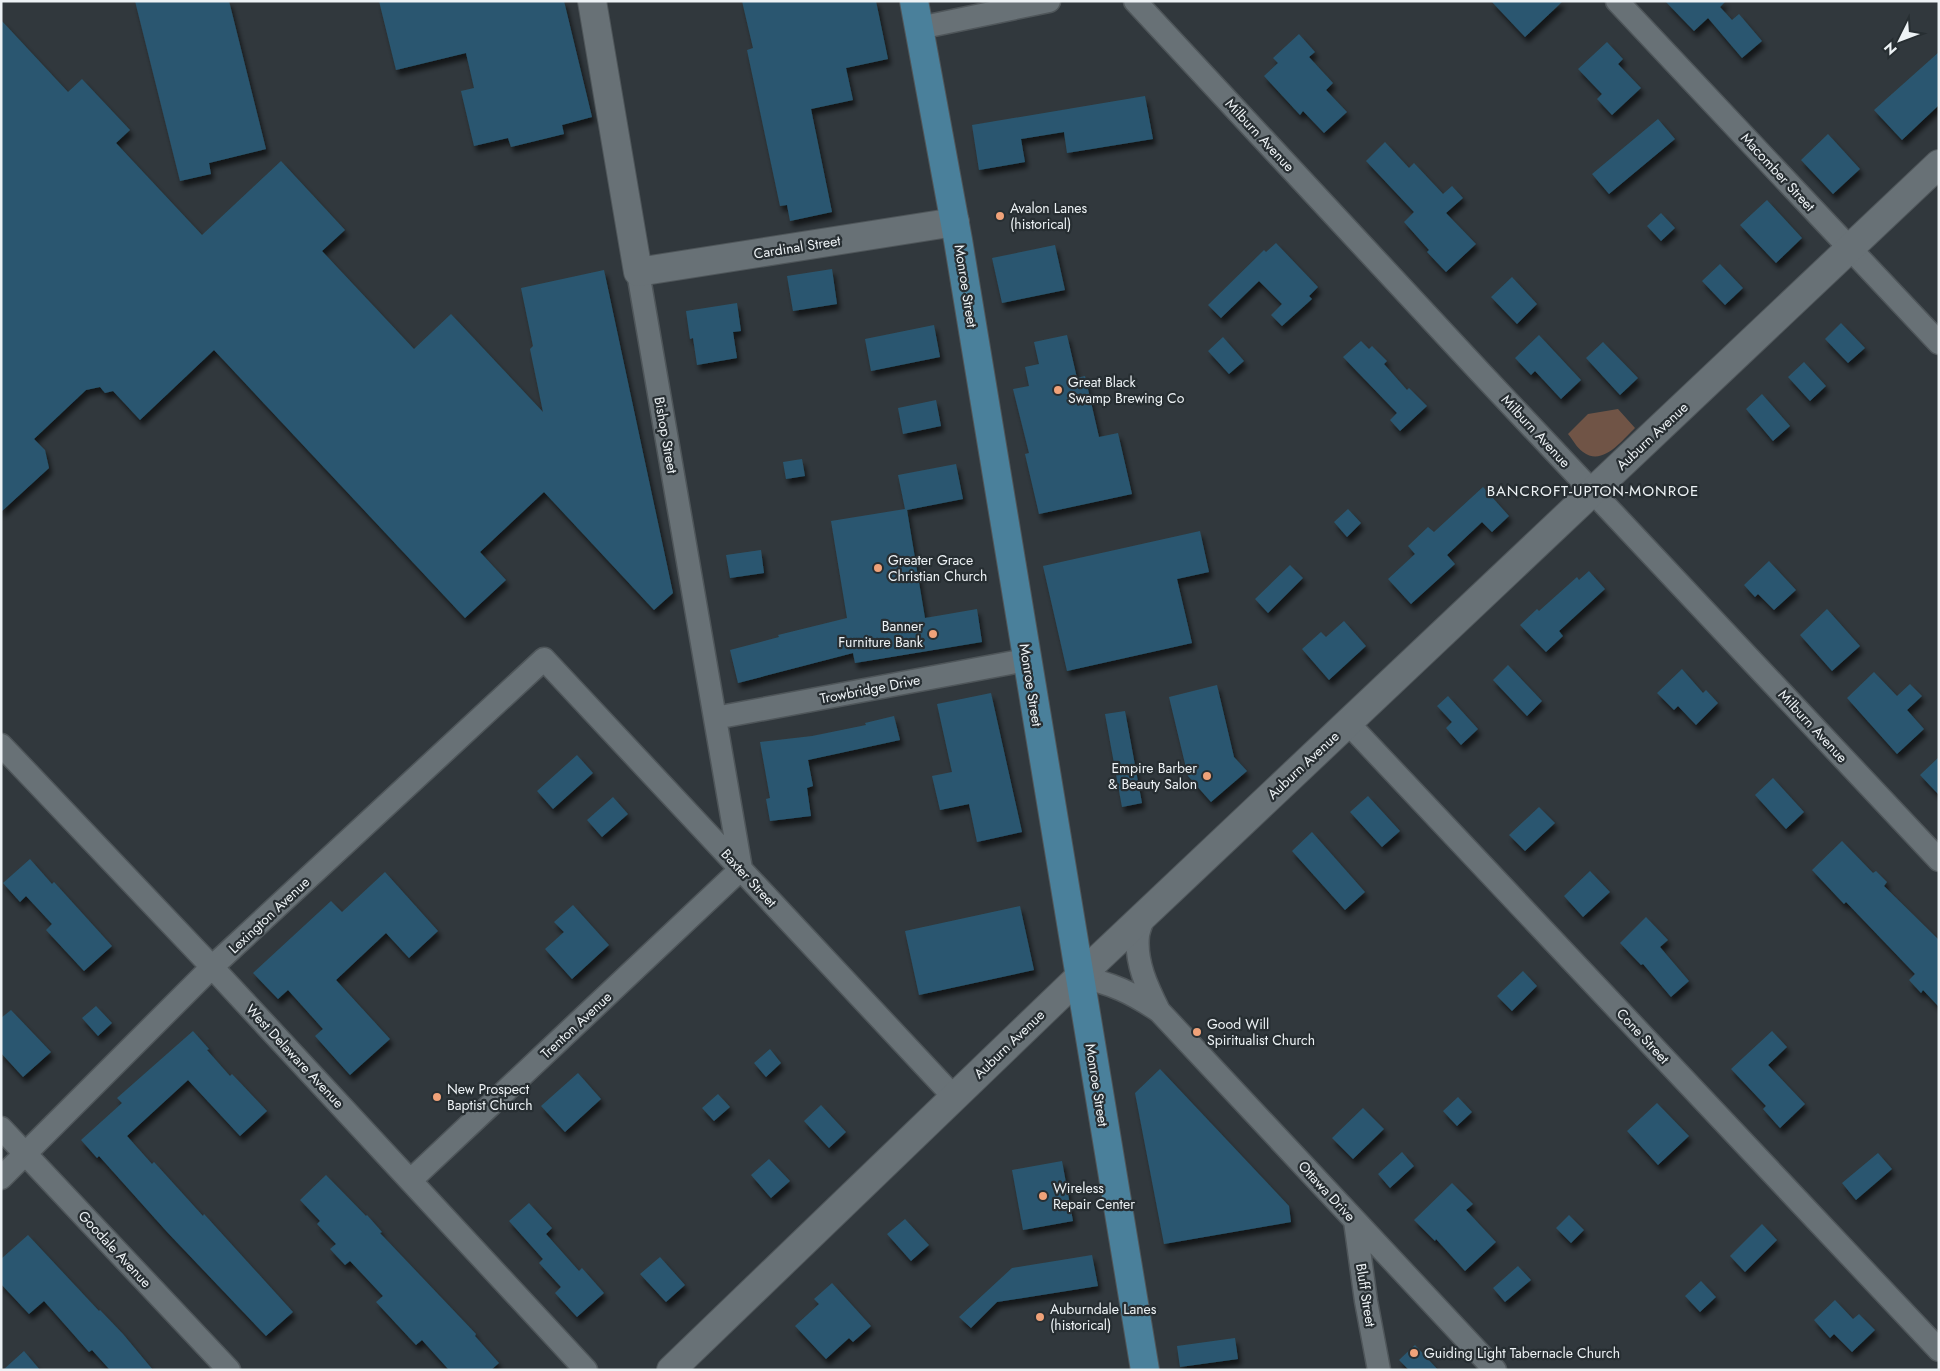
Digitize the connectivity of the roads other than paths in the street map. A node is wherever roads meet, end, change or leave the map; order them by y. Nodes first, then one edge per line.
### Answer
1 (592, 1) edge
2 (914, 1) edge
3 (1049, 1) edge
4 (1135, 1) edge
5 (1617, 1) edge
6 (919, 28) junction
7 (1939, 164) edge
8 (955, 222) junction
9 (1850, 248) junction
10 (638, 272) junction
11 (1939, 343) edge
12 (1593, 492) junction
13 (544, 660) joint
14 (1026, 660) junction
15 (715, 718) junction
16 (1348, 723) junction
17 (1, 745) edge
18 (1939, 860) edge
19 (741, 870) junction
20 (1144, 916) junction
21 (212, 967) junction
22 (1080, 977) junction
23 (1159, 1011) junction
24 (954, 1097) junction
25 (1, 1128) edge
26 (26, 1154) junction
27 (1, 1178) edge
28 (411, 1180) junction
29 (1355, 1220) junction
30 (1939, 1350) edge
31 (229, 1370) edge
32 (586, 1370) edge
33 (671, 1370) edge
34 (1145, 1370) edge
35 (1378, 1370) edge
36 (1495, 1370) edge

1 - 10 street, Bishop Street
2 - 6 main road, Monroe Street
3 - 6 street
4 - 12 street, Milburn Avenue
5 - 9 street, Macomber Street
6 - 8 main road, Monroe Street
7 - 9 street, Auburn Avenue
8 - 10 street, Cardinal Street
8 - 14 main road, Monroe Street
9 - 11 street, Macomber Street
9 - 12 street, Auburn Avenue
10 - 15 street, Bishop Street
12 - 16 street, Auburn Avenue
12 - 18 street, Milburn Avenue
13 - 19 street, Baxter Street
13 - 21 street, Lexington Avenue
14 - 15 street, Trowbridge Drive
14 - 22 main road, Monroe Street
15 - 19 street, Bishop Street
16 - 20 street, Auburn Avenue
16 - 30 street, Cone Street
17 - 21 street, West Delaware Avenue
19 - 24 street, Baxter Street
19 - 28 street, Trenton Avenue
20 - 22 street, Auburn Avenue
20 - 23 street, Ottawa Drive
21 - 26 street, Lexington Avenue
21 - 28 street, West Delaware Avenue
22 - 23 street, Ottawa Drive
22 - 24 street, Auburn Avenue
22 - 34 main road, Monroe Street
23 - 29 street, Ottawa Drive
24 - 33 street, Auburn Avenue
25 - 26 street, Goodale Avenue
26 - 27 street, Lexington Avenue
26 - 31 street, Goodale Avenue
28 - 32 street, West Delaware Avenue
29 - 35 street, Bluff Street
29 - 36 street, Ottawa Drive

